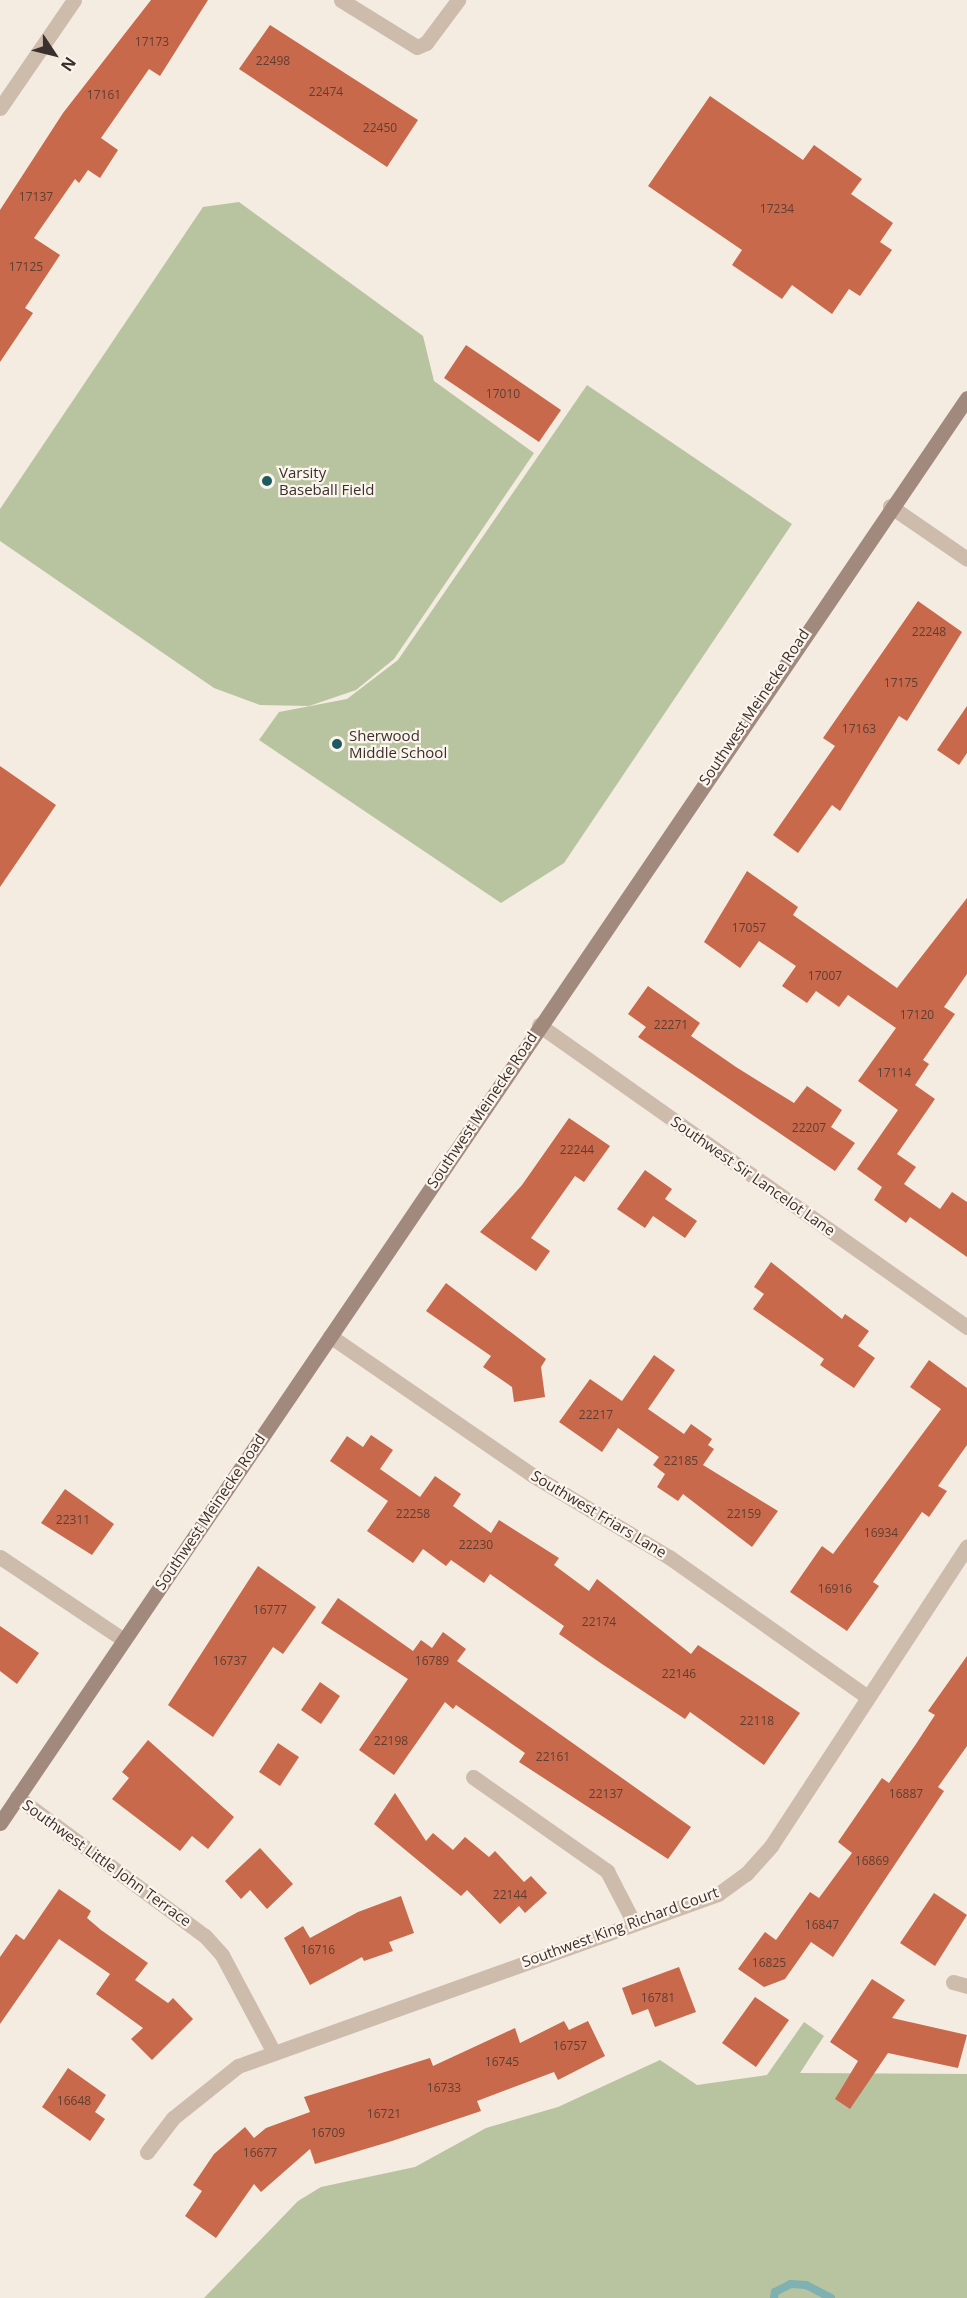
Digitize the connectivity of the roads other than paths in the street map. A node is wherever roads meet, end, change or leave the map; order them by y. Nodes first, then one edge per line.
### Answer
1 (74, 0) edge
2 (341, 0) edge
3 (458, 0) edge
4 (0, 108) edge
5 (967, 398) edge
6 (890, 506) junction
7 (967, 559) edge
8 (539, 1025) junction
9 (967, 1327) edge
10 (330, 1336) junction
11 (967, 1547) edge
12 (0, 1557) edge
13 (124, 1640) junction
14 (866, 1696) junction
15 (472, 1777) dead end
16 (17, 1797) junction
17 (0, 1823) edge
18 (634, 1923) junction
19 (273, 2051) junction
20 (147, 2152) dead end

1 - 4 street
2 - 3 street
5 - 6 main road, Southwest Meinecke Road
6 - 7 street
6 - 8 main road, Southwest Meinecke Road
8 - 9 street, Southwest Sir Lancelot Lane
8 - 10 main road, Southwest Meinecke Road
10 - 13 main road, Southwest Meinecke Road
10 - 14 street, Southwest Friars Lane
11 - 14 street, Southwest King Richard Court
12 - 13 street
13 - 16 main road, Southwest Meinecke Road
14 - 18 street, Southwest King Richard Court
15 - 18 street
16 - 17 main road, Southwest Meinecke Road
16 - 19 street, Southwest Little John Terrace
18 - 19 street, Southwest King Richard Court
19 - 20 street, Southwest King Richard Court

